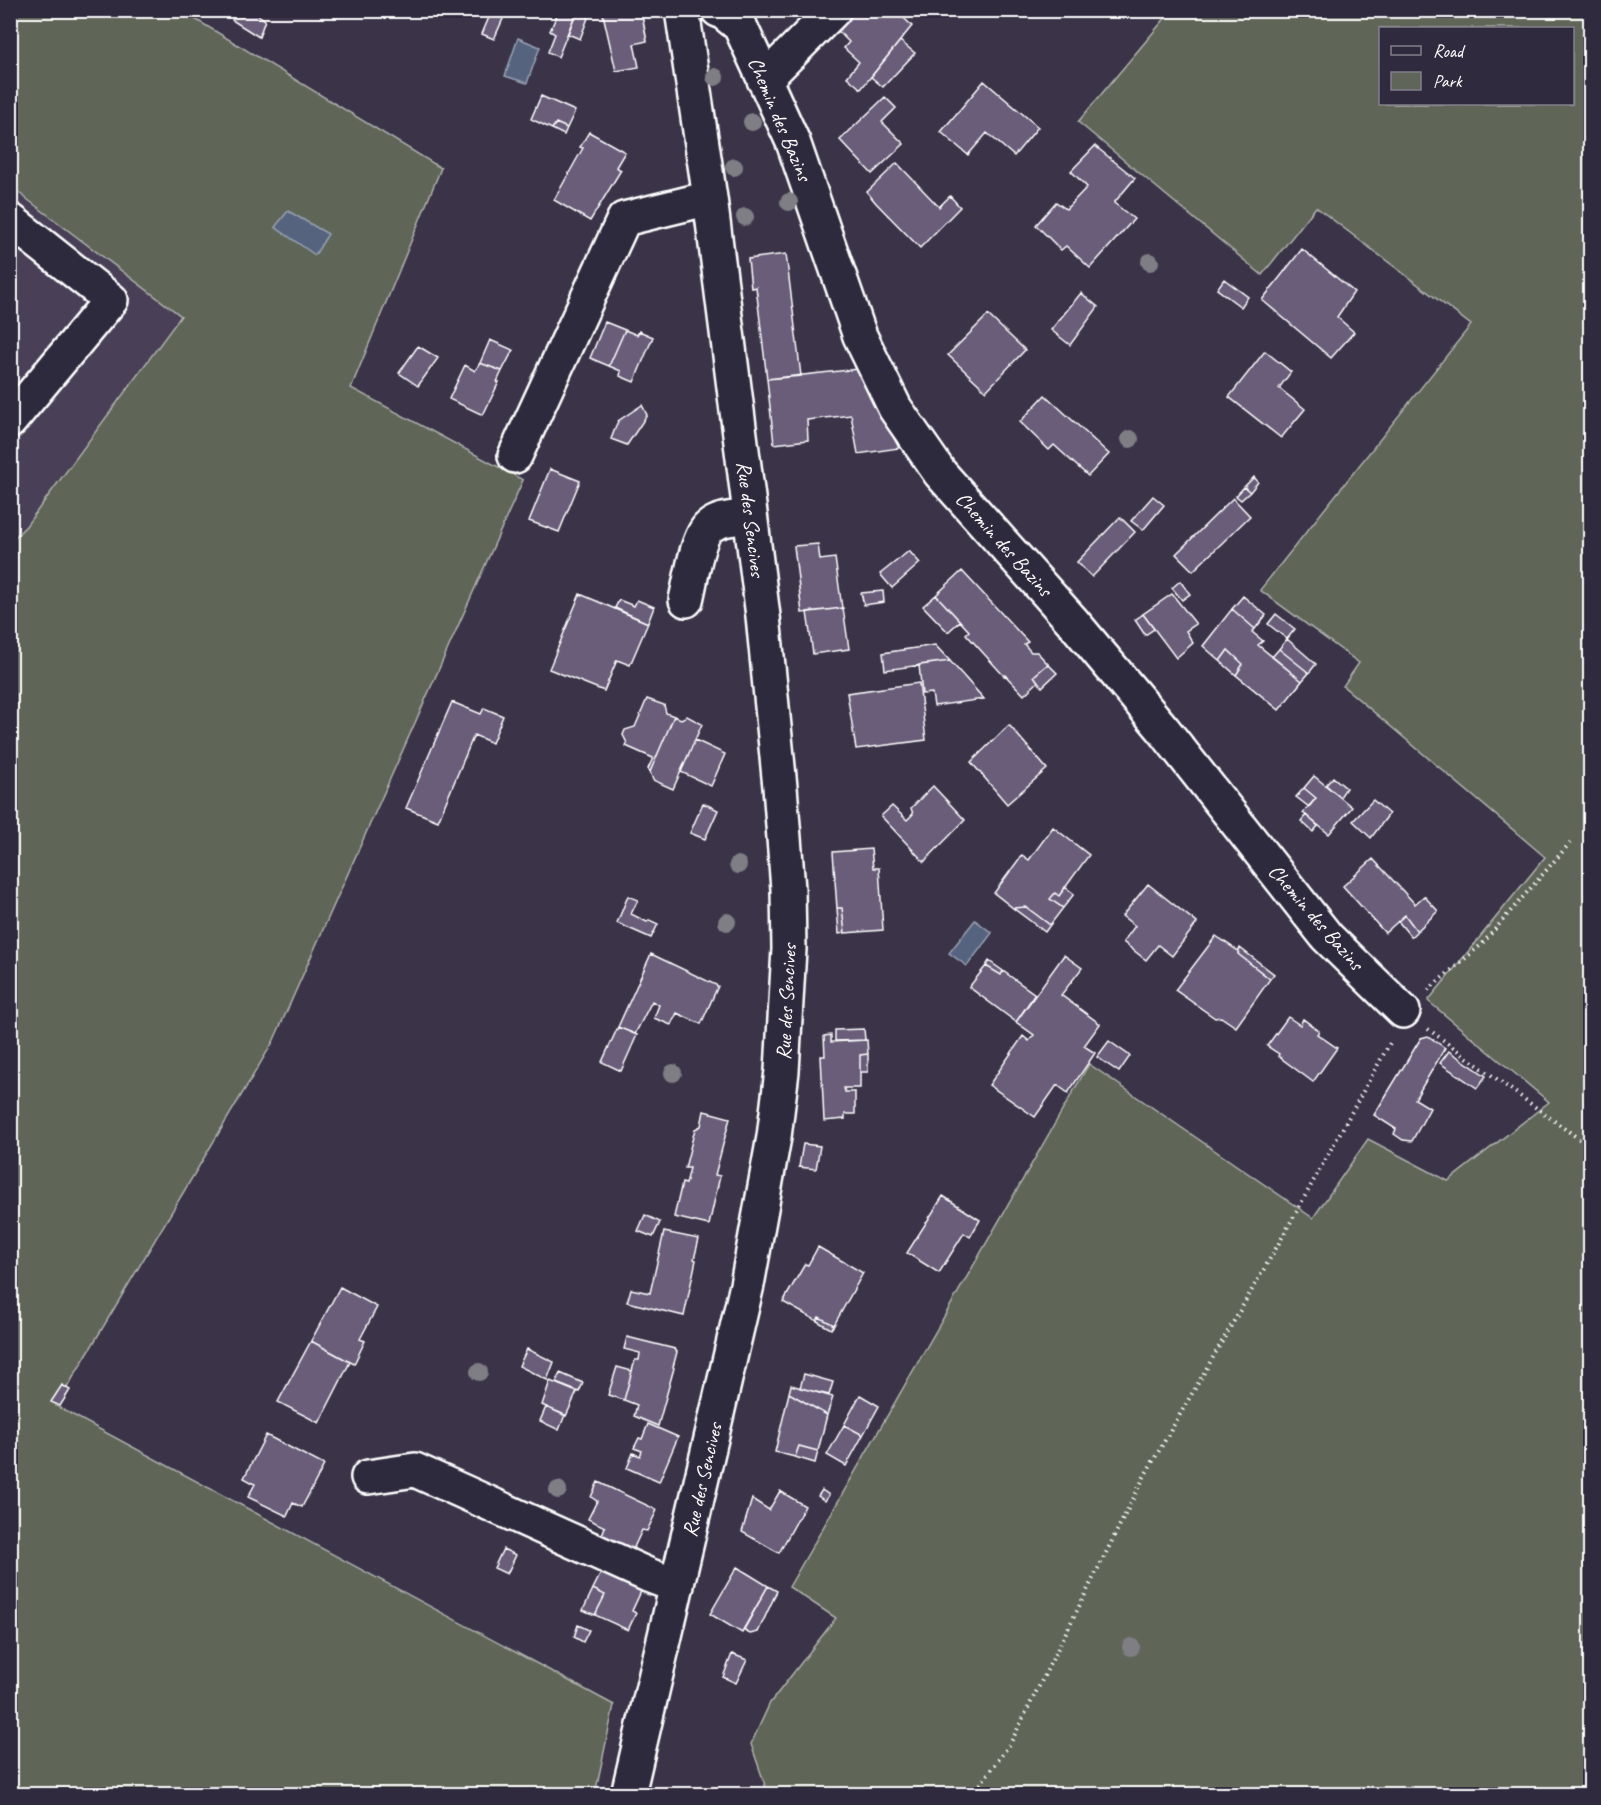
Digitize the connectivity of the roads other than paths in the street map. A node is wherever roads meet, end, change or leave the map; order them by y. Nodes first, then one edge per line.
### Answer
1 (682, 10) edge
2 (718, 10) edge
3 (834, 10) edge
4 (764, 80) junction
5 (710, 198) junction
6 (10, 220) edge
7 (10, 421) edge
8 (515, 456) dead end
9 (750, 516) junction
10 (686, 600) dead end
11 (1403, 1011) road end
12 (368, 1477) dead end
13 (677, 1586) junction
14 (628, 1794) edge

1 - 5 street, Rue des Sencives
2 - 4 street, Chemin des Bazins
3 - 4 street
4 - 11 street, Chemin des Bazins
5 - 8 street
5 - 9 street, Rue des Sencives
6 - 7 street
9 - 10 street
9 - 13 street, Rue des Sencives
12 - 13 street
13 - 14 street, Rue des Sencives

